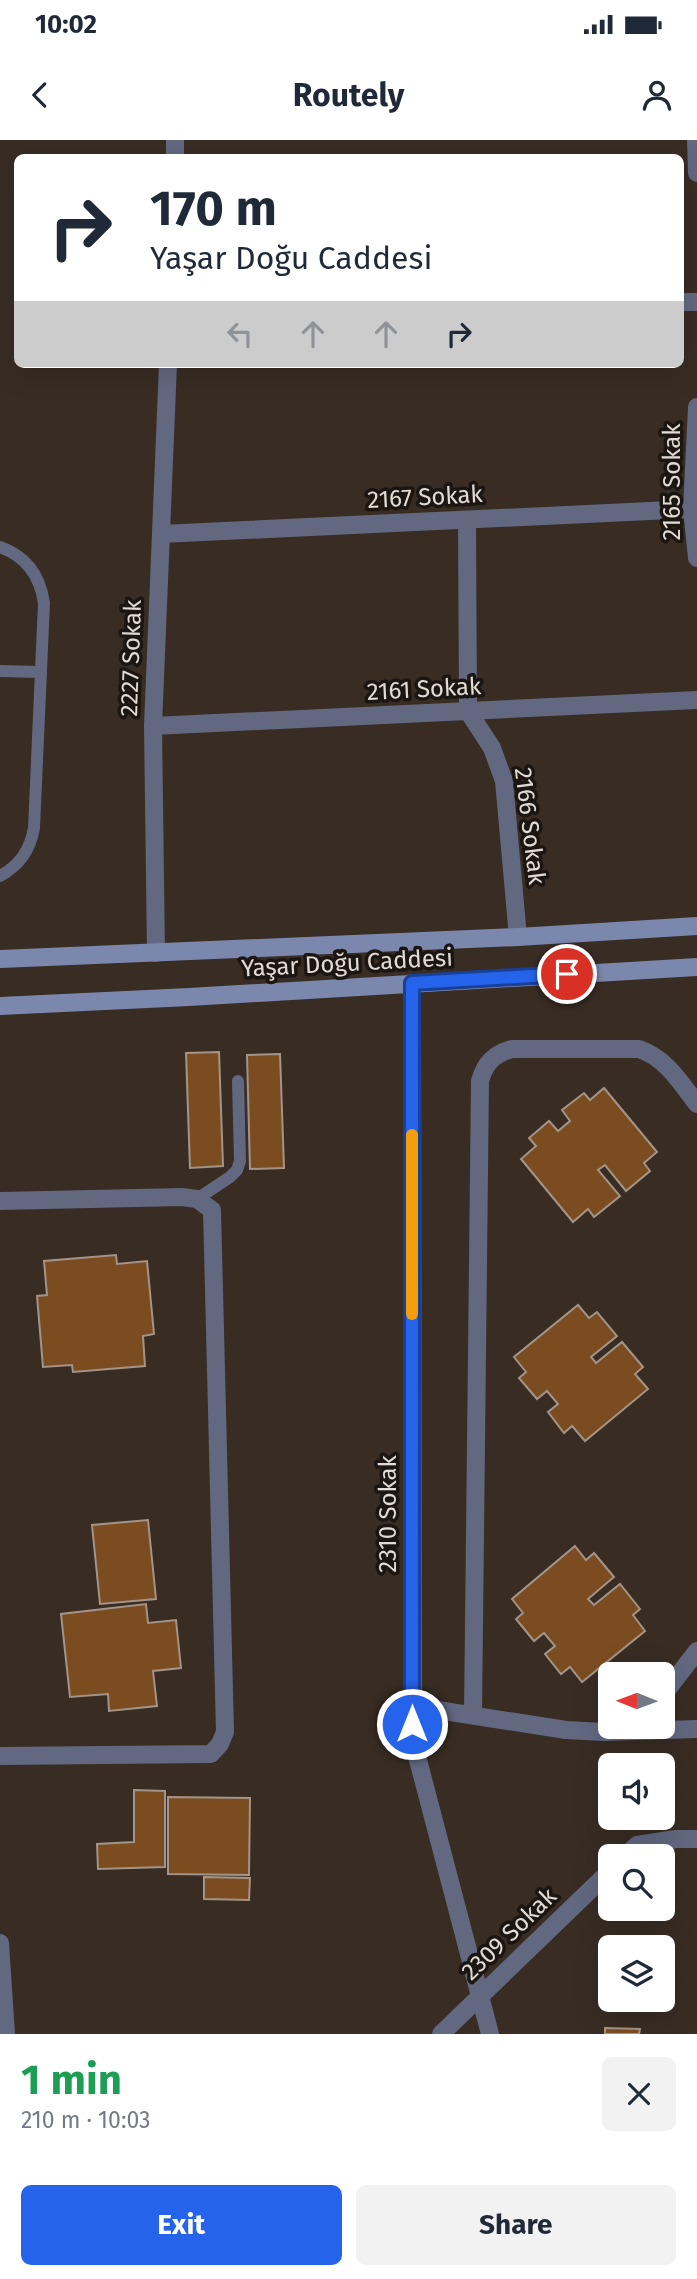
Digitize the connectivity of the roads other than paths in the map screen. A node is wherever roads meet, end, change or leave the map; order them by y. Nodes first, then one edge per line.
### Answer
1 (696, 140) edge
2 (697, 173) edge
3 (168, 368) edge
4 (697, 407) edge
5 (692, 509) junction
6 (467, 520) junction
7 (161, 534) junction
8 (0, 547) edge
9 (697, 558) edge
10 (0, 671) edge
11 (41, 672) junction
12 (697, 700) edge
13 (468, 711) junction
14 (153, 726) junction
15 (0, 876) edge
16 (697, 926) edge
17 (518, 937) junction
18 (156, 953) junction
19 (0, 959) edge
20 (697, 967) edge
21 (412, 983) junction
22 (0, 1006) edge
23 (238, 1081) dead end
24 (697, 1104) edge
25 (197, 1199) junction
26 (0, 1201) edge
27 (697, 1651) edge
28 (676, 1678) edge
29 (412, 1706) junction
30 (473, 1716) junction
31 (676, 1729) edge
32 (697, 1729) edge
33 (598, 1732) edge
34 (0, 1756) edge
35 (697, 1839) edge
36 (644, 1844) edge
37 (598, 1883) edge
38 (0, 1943) edge
39 (479, 1997) junction
40 (6, 2034) edge
41 (441, 2034) edge
42 (490, 2034) edge

1 - 2 street
3 - 7 street, 2227 Sokak
4 - 5 street, 2165 Sokak
5 - 6 street, 2167 Sokak
5 - 9 street, 2165 Sokak
6 - 7 street, 2167 Sokak
6 - 13 street
7 - 14 street, 2227 Sokak
8 - 11 lane
10 - 11 lane
11 - 15 lane
12 - 13 street, 2161 Sokak
13 - 14 street, 2161 Sokak
13 - 17 street, 2166 Sokak
14 - 18 street, 2227 Sokak
16 - 17 main road, Yaşar Doğu Caddesi
17 - 18 main road, Yaşar Doğu Caddesi
18 - 19 main road, Yaşar Doğu Caddesi
20 - 21 main road, Yaşar Doğu Caddesi
21 - 22 main road, Yaşar Doğu Caddesi
21 - 29 street, 2310 Sokak
23 - 25 lane
24 - 30 street
25 - 26 street
25 - 34 street
27 - 28 street
29 - 30 street
29 - 39 street, 2310 Sokak
30 - 33 street
31 - 32 street
35 - 36 street
37 - 39 street, 2309 Sokak
38 - 40 street
39 - 41 street, 2309 Sokak
39 - 42 street, 2310 Sokak

